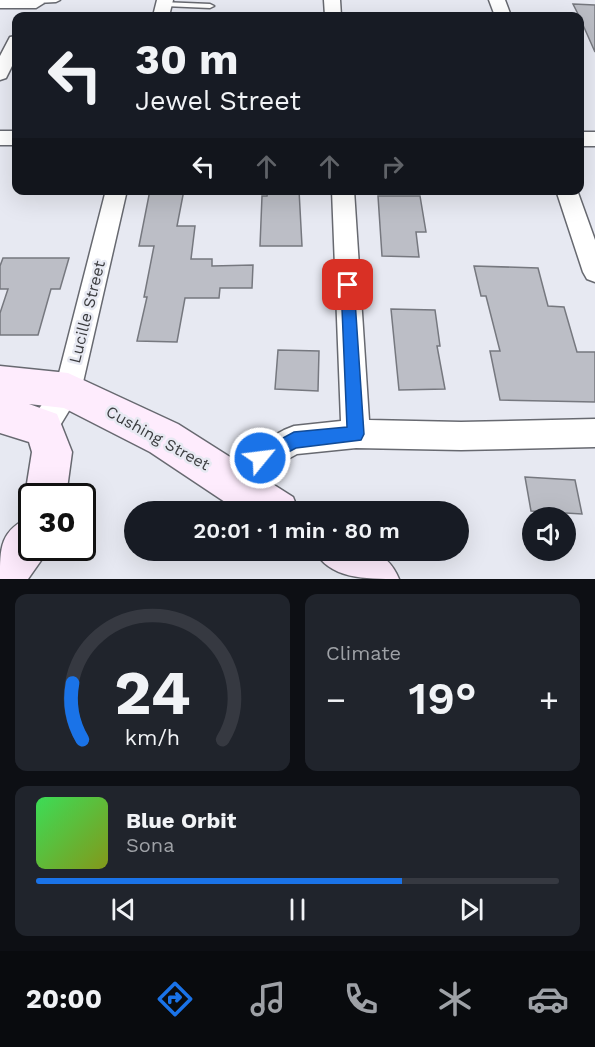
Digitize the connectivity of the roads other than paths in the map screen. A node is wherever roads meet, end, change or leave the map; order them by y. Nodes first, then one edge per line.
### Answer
1 (56, 0) edge
2 (0, 3) edge
3 (35, 5) edge
4 (210, 6) dead end
5 (163, 7) edge
6 (12, 49) edge
7 (0, 74) edge
8 (116, 195) edge
9 (343, 195) edge
10 (568, 195) edge
11 (595, 272) edge
12 (0, 383) edge
13 (68, 391) junction
14 (0, 414) edge
15 (43, 427) junction
16 (595, 433) edge
17 (356, 434) junction
18 (227, 477) junction
19 (48, 483) edge
20 (262, 501) edge
21 (18, 556) edge
22 (351, 561) edge
23 (1, 579) edge
24 (377, 579) edge

1 - 3 lane
2 - 3 street
4 - 5 lane
6 - 7 street
8 - 13 street, Lucille Street
9 - 17 street
10 - 11 street
12 - 13 main road, Cushing Street
13 - 15 street, Lucille Street
13 - 18 main road, Cushing Street
14 - 15 main road
15 - 19 main road
16 - 17 street, Cushing Street
17 - 18 street, Cushing Street
18 - 20 main road
21 - 23 main road
22 - 24 main road

